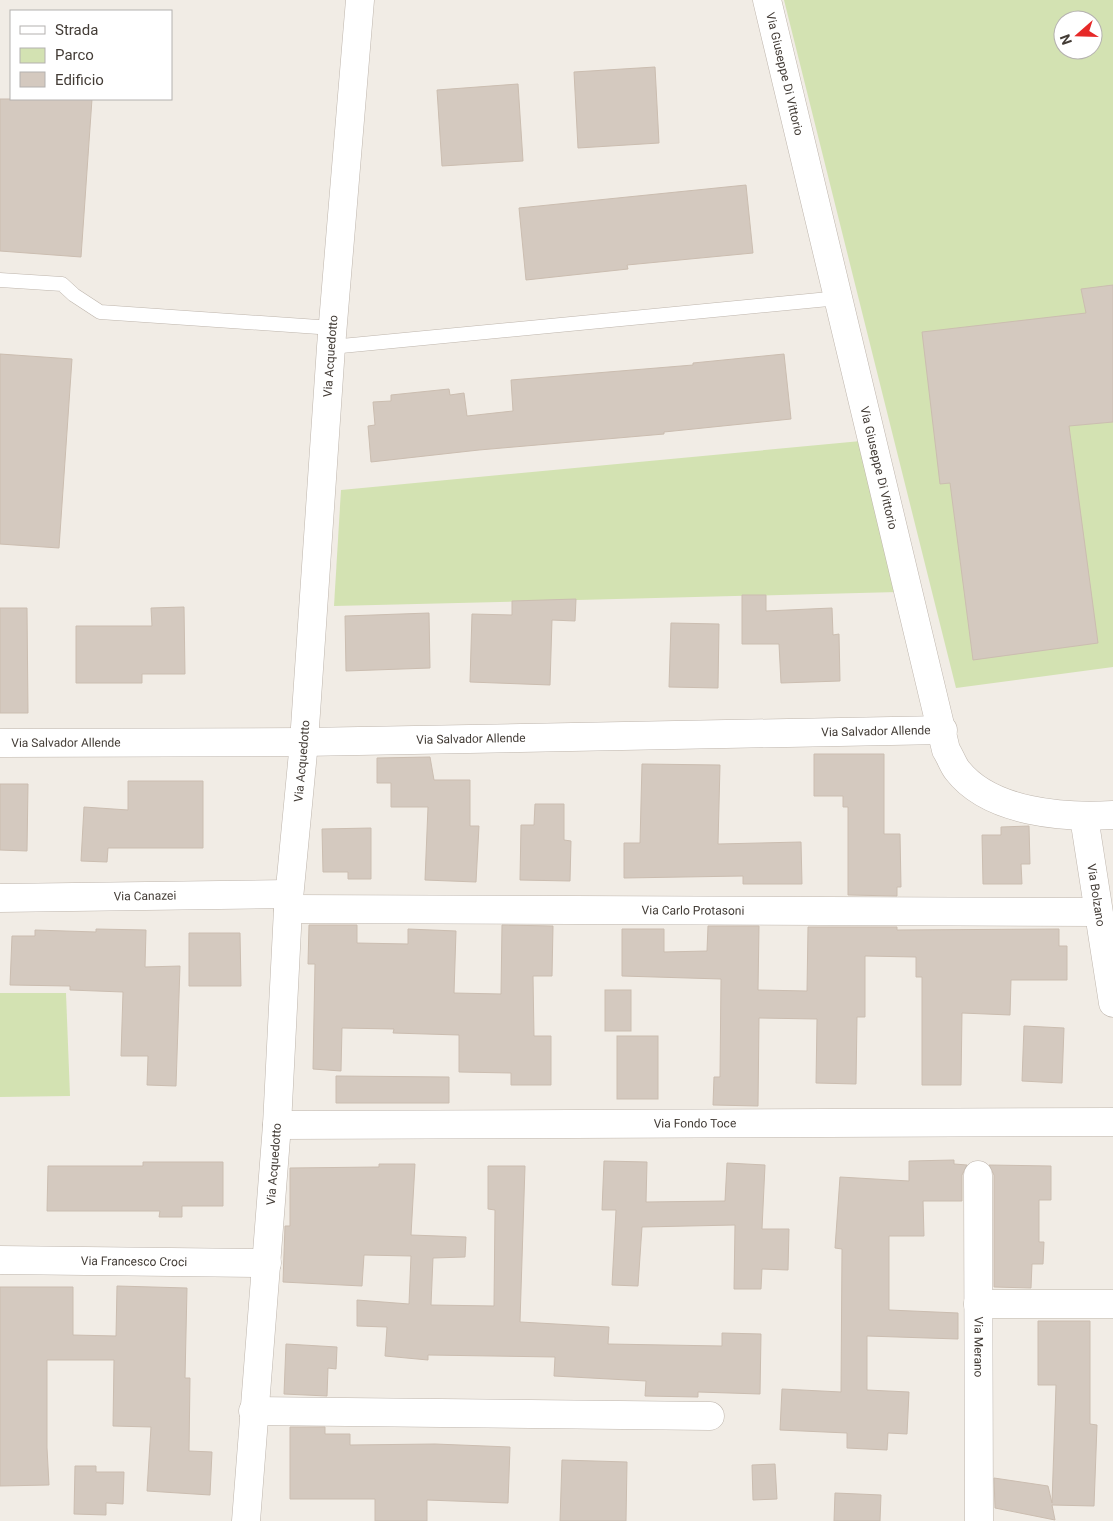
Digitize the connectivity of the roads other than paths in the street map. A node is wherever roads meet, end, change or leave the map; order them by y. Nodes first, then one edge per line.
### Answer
1 (360, 0) edge
2 (767, 0) edge
3 (0, 280) edge
4 (839, 298) junction
5 (332, 338) junction
6 (943, 730) junction
7 (304, 742) junction
8 (0, 743) edge
9 (1113, 815) edge
10 (1084, 817) junction
11 (0, 898) edge
12 (289, 902) junction
13 (1098, 912) junction
14 (1113, 1003) edge
15 (1113, 1122) edge
16 (277, 1125) junction
17 (978, 1175) dead end
18 (0, 1260) edge
19 (267, 1263) junction
20 (978, 1304) junction
21 (1113, 1304) edge
22 (253, 1411) junction
23 (710, 1416) dead end
24 (246, 1521) edge
25 (979, 1521) edge

1 - 5 street, Via Acquedotto
2 - 4 street, Via Giuseppe Di Vittorio
3 - 5 lane
4 - 5 lane
4 - 6 street, Via Giuseppe Di Vittorio
5 - 7 street, Via Acquedotto
6 - 7 street, Via Salvador Allende
6 - 10 street, Via Giuseppe Di Vittorio
7 - 8 street, Via Salvador Allende
7 - 12 street, Via Acquedotto
9 - 10 street, Via Giuseppe Di Vittorio
10 - 13 street, Via Bolzano
11 - 12 street, Via Canazei
12 - 13 street, Via Carlo Protasoni
12 - 16 street, Via Acquedotto
13 - 14 street, Via Bolzano
15 - 16 street, Via Fondo Toce
16 - 19 street, Via Acquedotto
17 - 20 street, Via Merano
18 - 19 street, Via Francesco Croci
19 - 22 street, Via Acquedotto
20 - 21 street
20 - 25 street, Via Merano
22 - 23 street
22 - 24 street, Via Acquedotto

